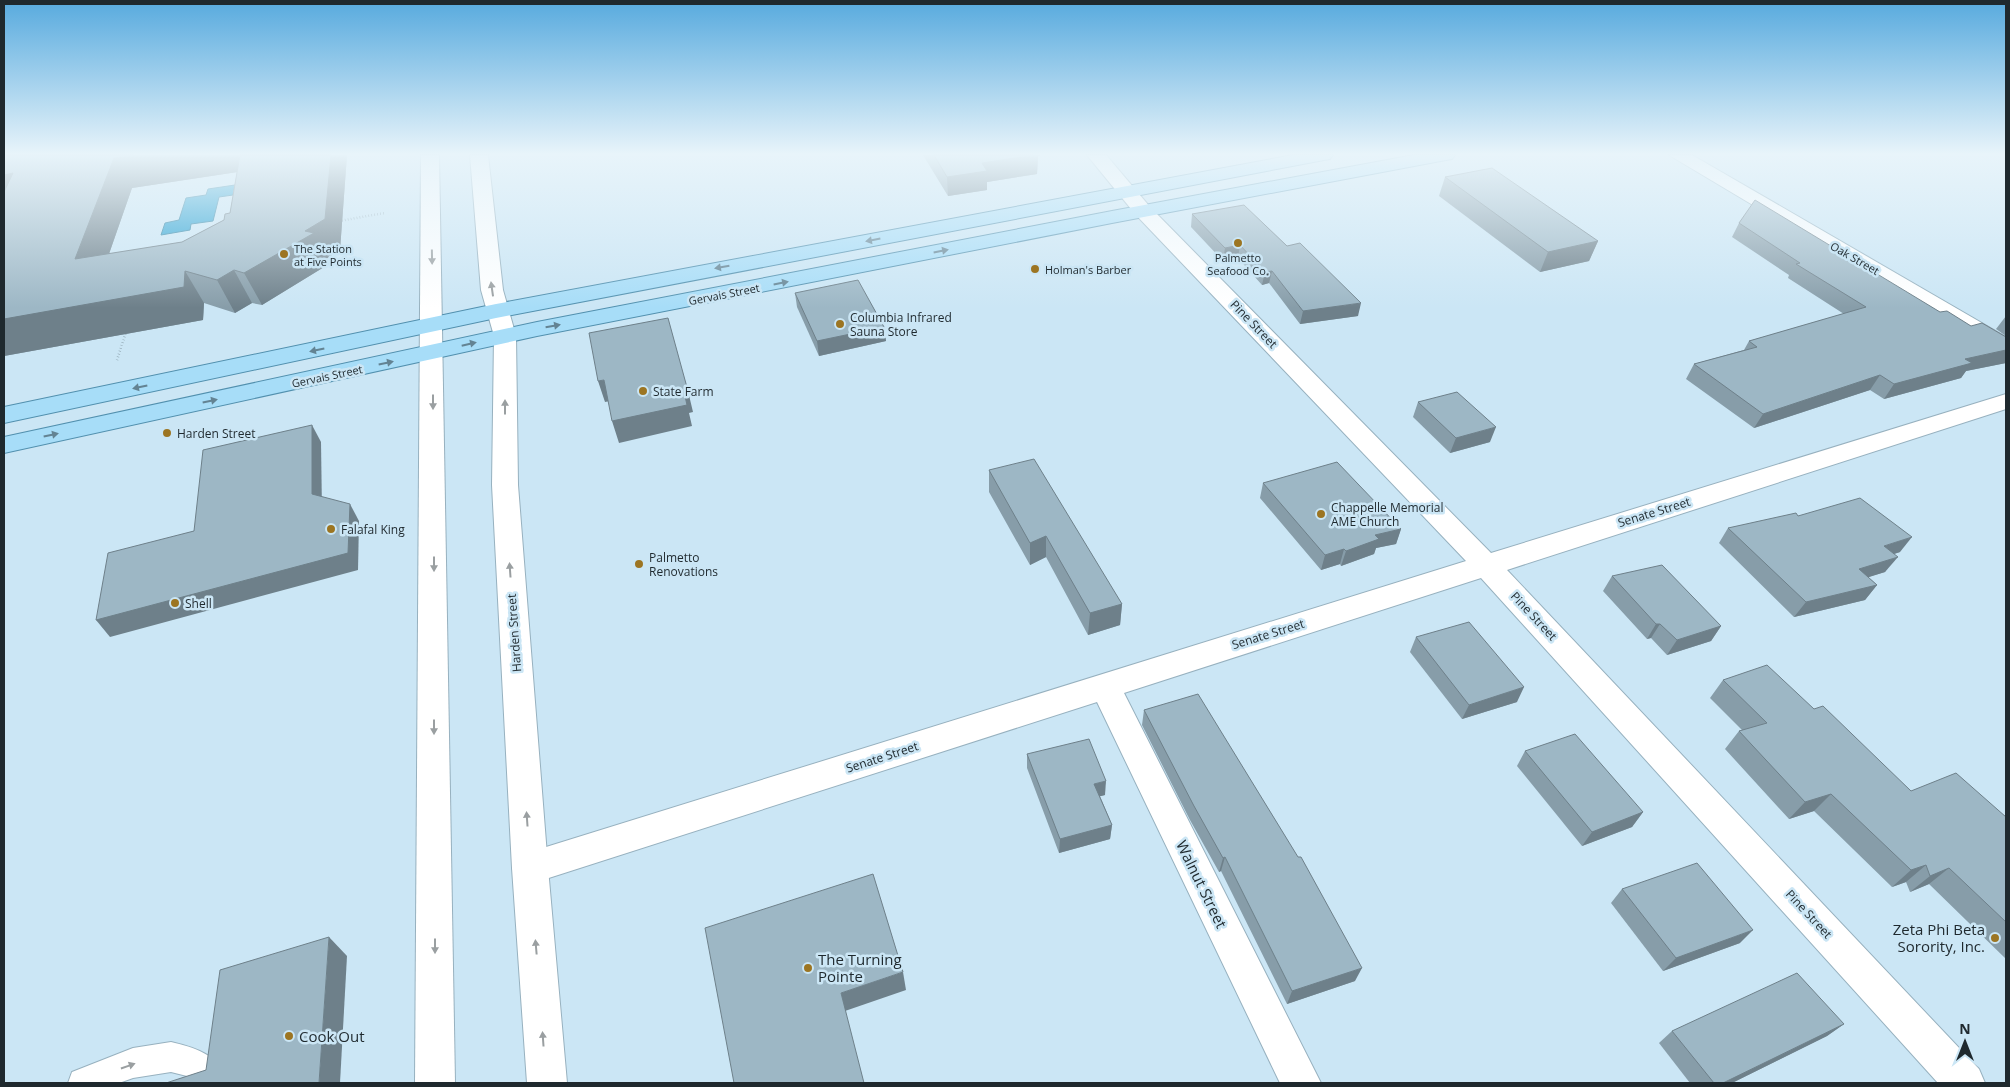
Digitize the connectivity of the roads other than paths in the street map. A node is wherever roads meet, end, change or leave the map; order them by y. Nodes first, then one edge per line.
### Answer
1 (431, 206) edge
2 (484, 206) edge
3 (1115, 206) edge
4 (1139, 206) edge
5 (1764, 206) edge
6 (500, 323) junction
7 (433, 339) junction
8 (2006, 346) edge
9 (2006, 401) edge
10 (4, 415) edge
11 (4, 445) edge
12 (1486, 565) junction
13 (1104, 685) junction
14 (530, 868) junction
15 (83, 1083) edge
16 (209, 1083) edge
17 (435, 1083) edge
18 (547, 1083) edge
19 (1301, 1083) edge
20 (1965, 1083) edge

1 -> 7 street
6 -> 2 street, Harden Street
3 - 6 main road, Gervais Street
4 - 12 street, Pine Street
5 - 8 street, Oak Street
6 - 7 main road, Gervais Street
14 -> 6 street, Harden Street
7 -> 10 main road, Gervais Street
11 -> 7 main road, Gervais Street
7 -> 17 street
9 - 12 street, Senate Street
12 - 13 street, Senate Street
12 - 20 street, Pine Street
13 - 14 street, Senate Street
13 - 19 street, Walnut Street
18 -> 14 street, Harden Street
15 -> 16 lane

